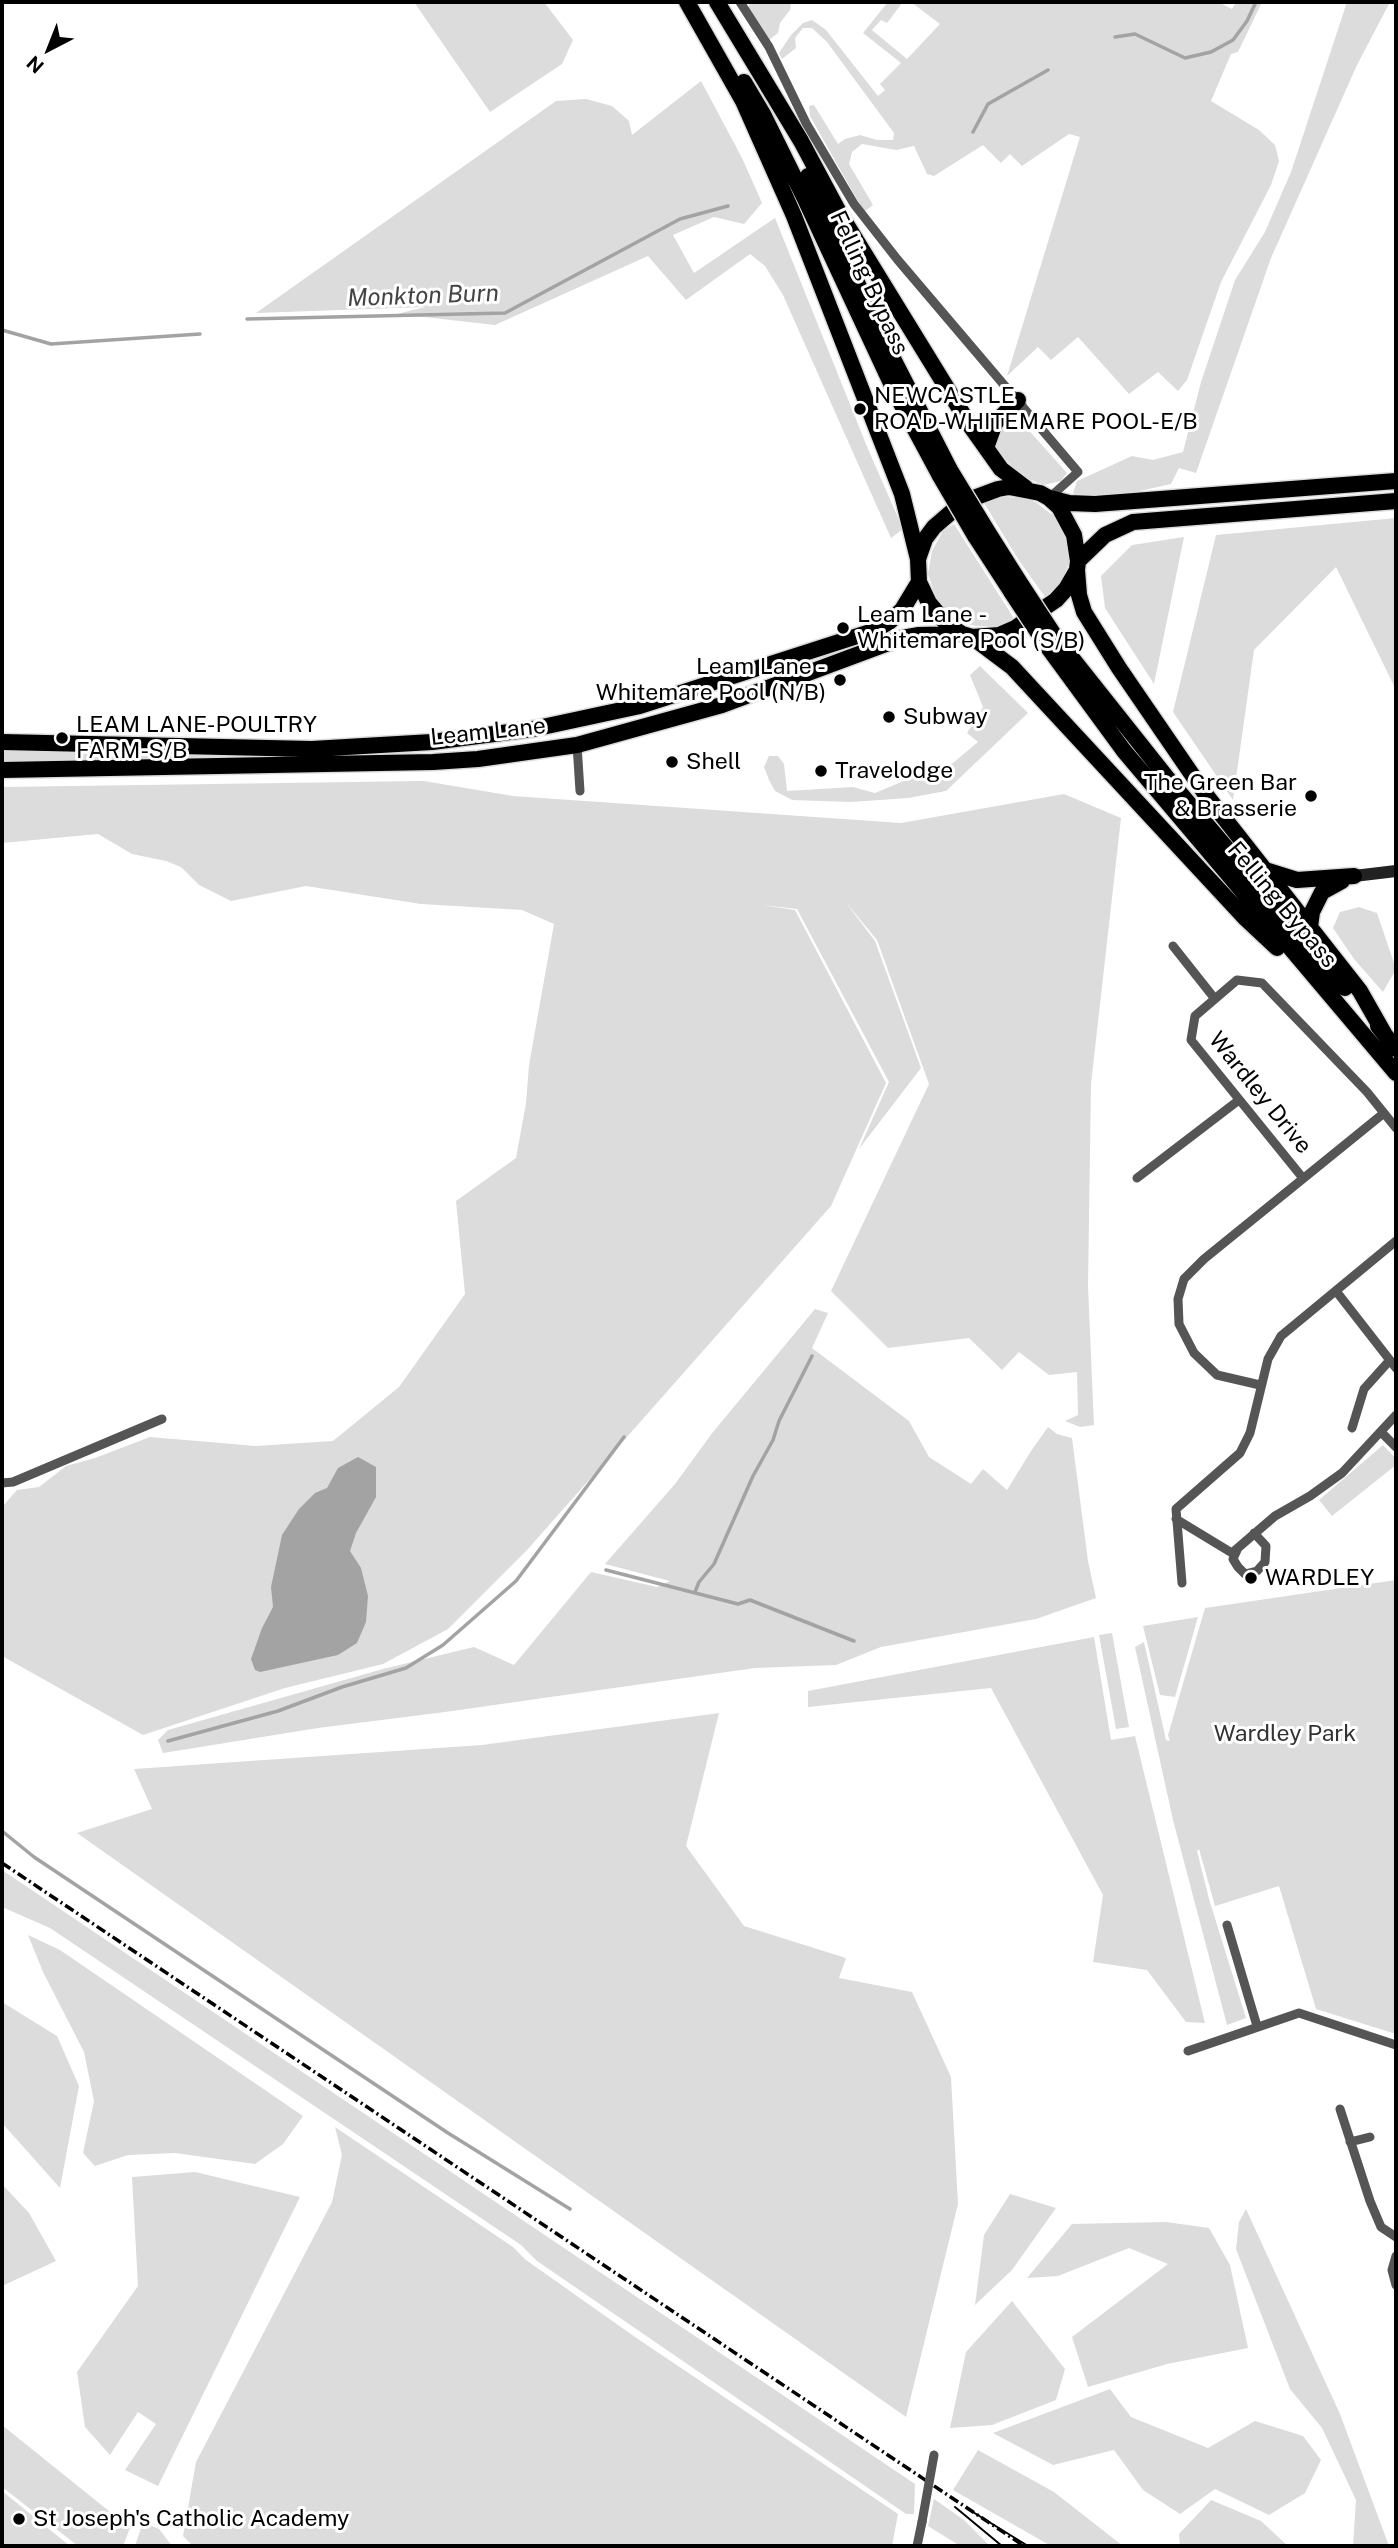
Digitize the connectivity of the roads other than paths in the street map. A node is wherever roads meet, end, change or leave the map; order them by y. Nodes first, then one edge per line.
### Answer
1 (687, 2) edge
2 (696, 2) edge
3 (715, 2) edge
4 (740, 2) edge
5 (1018, 400) junction
6 (986, 448) junction
7 (945, 473) junction
8 (1396, 481) edge
9 (1030, 490) junction
10 (1049, 498) junction
11 (1396, 501) edge
12 (918, 559) junction
13 (1077, 566) junction
14 (919, 582) junction
15 (967, 636) junction
16 (1052, 642) junction
17 (2, 742) edge
18 (577, 745) junction
19 (2, 770) edge
20 (580, 791) dead end
21 (1263, 869) junction
22 (1396, 872) edge
23 (1354, 876) junction
24 (1310, 927) junction
25 (1173, 946) dead end
26 (1328, 994) junction
27 (1215, 999) junction
28 (1385, 1035) junction
29 (1396, 1049) edge
30 (1396, 1073) edge
31 (1239, 1100) junction
32 (1384, 1113) junction
33 (1396, 1128) edge
34 (1302, 1177) junction
35 (1137, 1178) dead end
36 (1396, 1241) edge
37 (1336, 1291) junction
38 (1393, 1364) edge
39 (1260, 1385) junction
40 (1396, 1415) edge
41 (162, 1419) dead end
42 (1352, 1428) dead end
43 (1381, 1432) junction
44 (1396, 1447) edge
45 (2, 1483) edge
46 (1176, 1519) junction
47 (1254, 1533) junction
48 (1238, 1548) junction
49 (1182, 1583) dead end
50 (1227, 1925) dead end
51 (1257, 2026) junction
52 (1396, 2045) edge
53 (1188, 2051) dead end
54 (1340, 2109) dead end
55 (1370, 2137) dead end
56 (1350, 2142) junction
57 (1396, 2237) edge
58 (1396, 2256) edge
59 (1396, 2285) edge
60 (934, 2455) dead end
61 (917, 2546) edge

1 - 12 highway
2 - 7 highway, Felling Bypass
3 - 6 highway
3 - 7 highway, Felling Bypass
4 - 5 street
5 - 6 highway
5 - 10 street
6 - 9 highway
7 - 16 highway, Felling Bypass, bridge
8 - 10 highway
9 - 10 highway
9 - 12 highway
10 - 13 highway
11 - 13 highway
12 - 14 highway
13 - 15 highway
13 - 21 highway
14 - 15 highway
14 - 17 highway, Leam Lane
15 - 18 highway, Leam Lane
15 - 26 highway
16 - 26 highway, Felling Bypass
16 - 28 highway, Felling Bypass
18 - 19 highway, Leam Lane
18 - 20 street
21 - 23 highway
21 - 24 highway
22 - 23 main road
23 - 24 highway
24 - 28 highway
25 - 27 street
26 - 30 highway, Felling Bypass
27 - 31 street, Wardley Drive
27 - 32 street, Wardley Drive
28 - 29 highway, Felling Bypass
31 - 34 street, Wardley Drive
31 - 35 street
32 - 33 street, Wardley Drive
32 - 34 street
34 - 39 street
36 - 37 street
37 - 38 street
37 - 39 street
38 - 42 street
39 - 46 street
40 - 43 street
41 - 45 street
43 - 44 street
43 - 47 street
46 - 48 street
46 - 49 street
47 - 48 street
47 - 48 street
50 - 51 street
51 - 52 street
51 - 53 street
54 - 56 street
55 - 56 street
56 - 57 street
58 - 59 street
60 - 61 street, bridge

